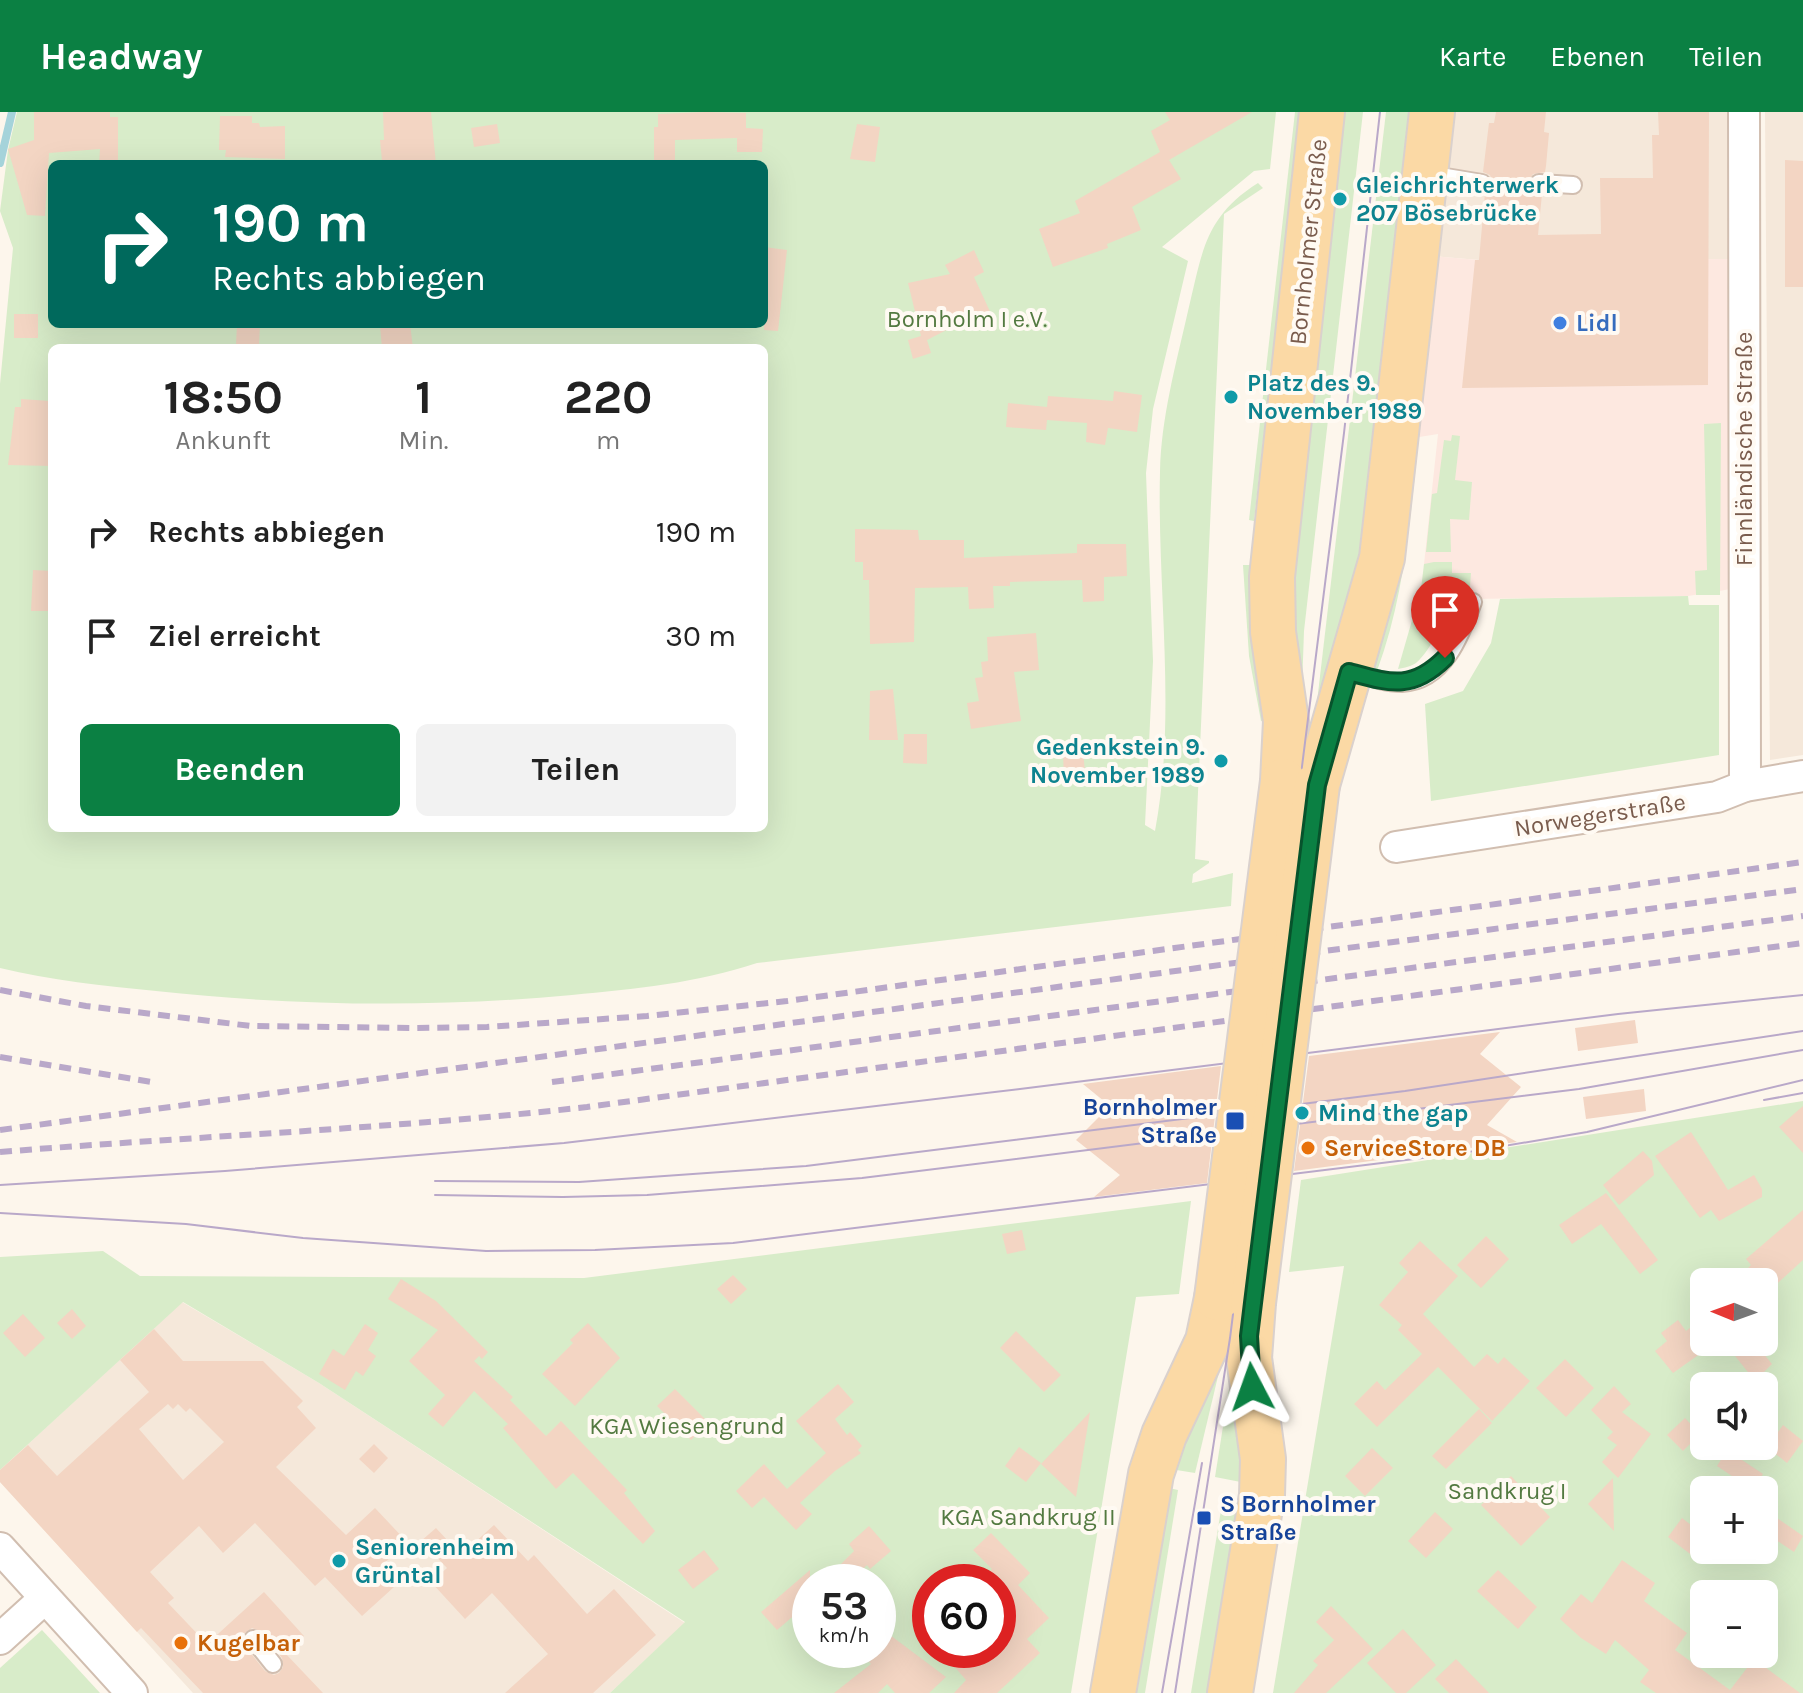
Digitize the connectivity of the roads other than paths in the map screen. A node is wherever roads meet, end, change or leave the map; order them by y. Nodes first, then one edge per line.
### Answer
1 (1322, 112) edge
2 (1432, 112) edge
3 (1744, 112) edge
4 (1425, 174) junction
5 (1482, 183) dead end
6 (1539, 183) dead end
7 (1573, 185) dead end
8 (1473, 602) dead end
9 (1349, 672) junction
10 (1803, 776) edge
11 (1300, 783) junction
12 (1745, 786) junction
13 (1396, 847) dead end
14 (1235, 1301) junction
15 (0, 1548) edge
16 (44, 1599) junction
17 (0, 1639) edge
18 (253, 1639) dead end
19 (273, 1664) dead end
20 (132, 1693) edge
21 (1113, 1693) edge
22 (1230, 1693) edge

1 - 11 main road, Bornholmer Straße
2 - 4 main road, Bornholmer Straße
3 - 12 street, Finnländische Straße
4 - 5 lane
4 - 9 main road, Bornholmer Straße
6 - 7 lane
8 - 9 lane
9 - 11 main road, Bornholmer Straße
10 - 12 street, Norwegerstraße
11 - 14 main road, Bornholmer Straße, bridge
12 - 13 street, Norwegerstraße
14 - 21 main road, Bornholmer Straße
14 - 22 main road, Bornholmer Straße
15 - 16 street
16 - 17 street
16 - 20 street
18 - 19 lane

